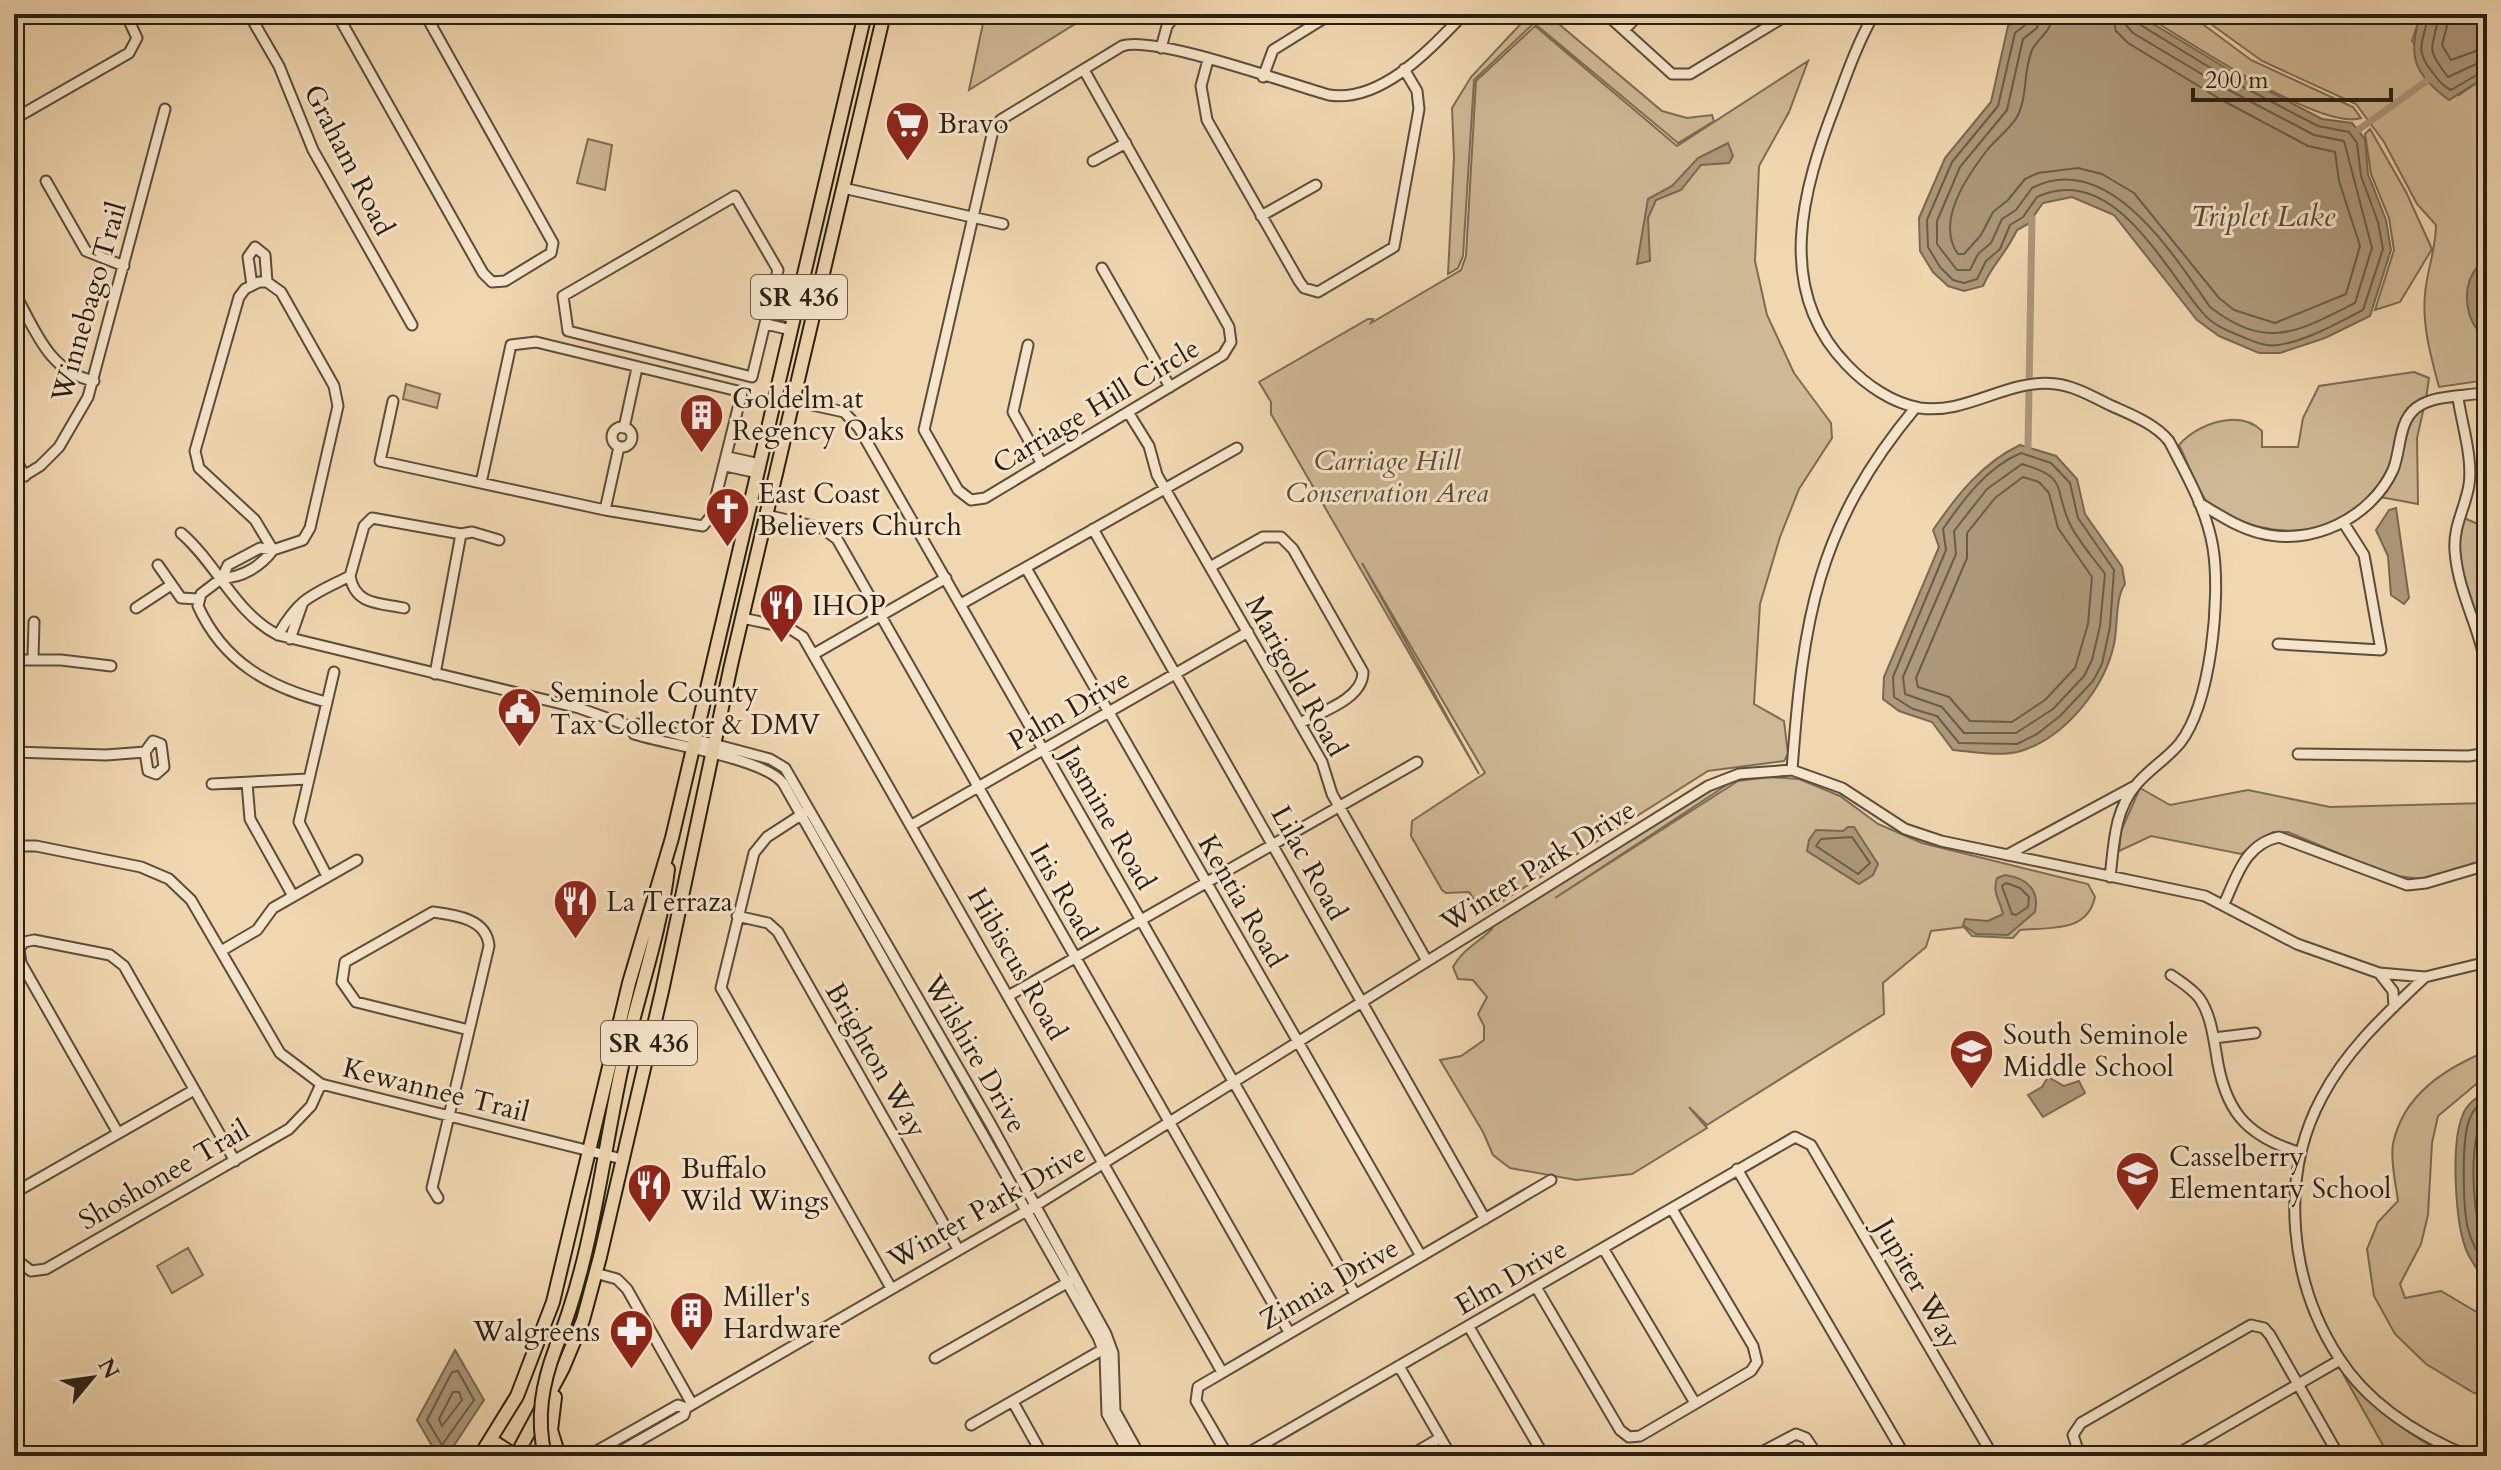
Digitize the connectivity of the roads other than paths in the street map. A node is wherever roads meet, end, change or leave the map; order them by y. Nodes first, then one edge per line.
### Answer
1 (126, 14) edge
2 (249, 14) edge
3 (337, 14) edge
4 (425, 14) edge
5 (865, 14) edge
6 (884, 14) edge
7 (1176, 14) edge
8 (1331, 14) edge
9 (1464, 14) edge
10 (1606, 14) edge
11 (1640, 14) edge
12 (1789, 14) edge
13 (1874, 14) edge
14 (1624, 30) junction
15 (1161, 48) junction
16 (1208, 60) junction
17 (1404, 69) junction
18 (1084, 70) junction
19 (1263, 77) junction
20 (165, 109) dead end
21 (14, 119) edge
22 (1126, 143) junction
23 (831, 159) junction
24 (1093, 161) dead end
25 (46, 181) dead end
26 (1316, 185) dead end
27 (843, 188) junction
28 (823, 194) junction
29 (837, 216) junction
30 (1261, 216) junction
31 (973, 217) junction
32 (1003, 224) dead end
33 (124, 266) junction
34 (1102, 268) dead end
35 (267, 282) junction
36 (252, 285) junction
37 (14, 292) edge
38 (769, 312) junction
39 (766, 324) junction
40 (793, 324) junction
41 (412, 325) dead end
42 (568, 331) junction
43 (1028, 345) dead end
44 (555, 346) junction
45 (637, 368) junction
46 (752, 377) junction
47 (94, 381) junction
48 (1170, 387) junction
49 (742, 392) junction
50 (2487, 392) edge
51 (2458, 398) junction
52 (393, 401) dead end
53 (794, 401) junction
54 (1916, 407) junction
55 (1128, 412) junction
56 (1237, 448) dead end
57 (14, 457) edge
58 (727, 461) junction
59 (1042, 464) junction
60 (759, 469) junction
61 (25, 476) junction
62 (14, 482) edge
63 (481, 483) junction
64 (1164, 489) junction
65 (2199, 503) junction
66 (605, 510) junction
67 (766, 515) junction
68 (747, 516) junction
69 (2343, 522) junction
70 (1093, 529) junction
71 (181, 533) dead end
72 (461, 534) junction
73 (499, 540) dead end
74 (273, 550) junction
75 (757, 554) junction
76 (158, 565) dead end
77 (1210, 567) junction
78 (1026, 568) junction
79 (350, 576) junction
80 (222, 578) junction
81 (946, 578) junction
82 (171, 585) junction
83 (198, 599) junction
84 (304, 599) junction
85 (961, 604) junction
86 (136, 608) dead end
87 (404, 608) dead end
88 (880, 617) junction
89 (742, 618) junction
90 (34, 622) dead end
91 (1248, 632) junction
92 (278, 635) junction
93 (290, 639) junction
94 (2278, 644) dead end
95 (814, 654) junction
96 (33, 658) junction
97 (14, 660) edge
98 (111, 666) dead end
99 (2487, 671) edge
100 (334, 672) dead end
101 (435, 674) junction
102 (1177, 674) junction
103 (326, 702) junction
104 (1109, 712) junction
105 (1300, 723) junction
106 (694, 745) junction
107 (712, 749) junction
108 (1043, 750) junction
109 (14, 752) edge
110 (145, 752) dead end
111 (2487, 753) edge
112 (2298, 754) dead end
113 (1417, 762) dead end
114 (768, 764) junction
115 (1792, 770) junction
116 (308, 779) junction
117 (247, 783) junction
118 (212, 784) dead end
119 (2136, 785) junction
120 (978, 788) junction
121 (1339, 807) junction
122 (811, 809) junction
123 (801, 815) junction
124 (912, 825) junction
125 (672, 838) junction
126 (14, 846) edge
127 (1272, 846) junction
128 (2007, 855) junction
129 (357, 860) dead end
130 (2487, 865) edge
131 (327, 876) junction
132 (2110, 877) junction
133 (1206, 883) junction
134 (293, 896) junction
135 (2224, 904) junction
136 (737, 916) junction
137 (1141, 920) junction
138 (221, 951) junction
139 (1076, 958) junction
140 (1427, 961) junction
141 (2487, 962) edge
142 (2379, 973) junction
143 (2171, 975) dead end
144 (2425, 977) junction
145 (1010, 995) junction
146 (919, 999) junction
147 (1362, 1002) junction
148 (909, 1005) junction
149 (2394, 1007) junction
150 (469, 1030) junction
151 (2255, 1033) dead end
152 (2214, 1038) junction
153 (1298, 1042) junction
154 (1234, 1082) junction
155 (321, 1084) junction
156 (194, 1090) junction
157 (450, 1116) junction
158 (990, 1123) junction
159 (1169, 1123) junction
160 (980, 1129) junction
161 (118, 1133) junction
162 (1801, 1137) joint
163 (591, 1151) junction
164 (2301, 1153) junction
165 (605, 1155) junction
166 (622, 1159) junction
167 (235, 1161) junction
168 (1105, 1162) junction
169 (1737, 1169) junction
170 (1551, 1180) dead end
171 (14, 1193) edge
172 (438, 1198) dead end
173 (1030, 1208) junction
174 (1672, 1209) junction
175 (1485, 1219) junction
176 (1603, 1248) junction
177 (958, 1249) junction
178 (1421, 1256) junction
179 (14, 1258) edge
180 (595, 1273) junction
181 (1071, 1281) junction
182 (1536, 1287) junction
183 (891, 1288) junction
184 (1355, 1294) junction
185 (1469, 1327) junction
186 (1289, 1332) junction
187 (1106, 1348) junction
188 (935, 1358) dead end
189 (2340, 1360) junction
190 (563, 1368) junction
191 (1400, 1368) junction
192 (1222, 1372) junction
193 (2297, 1384) junction
194 (1013, 1402) junction
195 (1695, 1403) junction
196 (689, 1406) junction
197 (971, 1425) dead end
198 (1440, 1438) junction
199 (486, 1447) edge
200 (2337, 1453) edge
201 (504, 1456) edge
202 (516, 1456) edge
203 (545, 1456) edge
204 (559, 1456) edge
205 (588, 1456) edge
206 (612, 1456) edge
207 (1043, 1456) edge
208 (1130, 1456) edge
209 (1140, 1456) edge
210 (1228, 1456) edge
211 (1243, 1456) edge
212 (1409, 1456) edge
213 (1451, 1456) edge
214 (1544, 1456) edge
215 (1754, 1456) edge
216 (1818, 1456) edge
217 (1905, 1456) edge
218 (1993, 1456) edge
219 (2080, 1456) edge
220 (2174, 1456) edge
221 (2326, 1456) edge
222 (2468, 1456) edge

1 - 21 street
2 - 41 street, Graham Road
3 - 4 street
5 - 23 main road, SR 436
6 - 27 main road, SR 436
7 - 15 street
8 - 19 street
9 - 17 street
10 - 14 street
11 - 14 street
12 - 14 street
13 - 54 street
15 - 16 street
15 - 18 street
16 - 19 street
16 - 30 street
17 - 19 street
17 - 30 street
18 - 22 street, Carriage Hill Circle
18 - 31 street
20 - 33 street, Winnebago Trail
22 - 24 street
22 - 48 street, Carriage Hill Circle
23 - 27 main road
23 - 28 main road, SR 436
25 - 33 street
26 - 30 street
27 - 29 main road, SR 436
27 - 31 street
28 - 29 main road
28 - 40 main road, SR 436
29 - 53 main road, SR 436
31 - 32 street
31 - 59 street, Carriage Hill Circle
33 - 47 street, Winnebago Trail
34 - 48 street
35 - 36 street
35 - 36 street
35 - 74 street
36 - 74 street
37 - 47 street
38 - 39 street
38 - 40 street
38 - 42 street
39 - 40 street
39 - 46 street
40 - 60 main road, SR 436
42 - 44 street
42 - 46 street
43 - 59 street
44 - 45 street
44 - 63 street
45 - 49 street
45 - 66 street
46 - 49 street
47 - 61 street, Winnebago Trail
48 - 55 street, Carriage Hill Circle
49 - 58 street
50 - 51 street
51 - 69 street
51 - 99 street
52 - 63 street
53 - 67 main road, SR 436
53 - 81 street, Jasmine Road
54 - 65 street
54 - 115 street
55 - 59 street, Carriage Hill Circle
55 - 64 street, Marigold Road
56 - 64 street
57 - 61 street
58 - 60 street
58 - 66 street
60 - 67 main road
60 - 68 main road, SR 436
61 - 62 street, Winnebago Trail
63 - 66 street
64 - 70 street
64 - 77 street, Marigold Road
65 - 69 street
65 - 119 street
67 - 75 main road, SR 436
67 - 88 street, Iris Road
68 - 75 main road
68 - 106 main road, SR 436
69 - 94 street
70 - 78 street
70 - 102 street, Lilac Road
71 - 80 street
72 - 73 street
72 - 79 street
72 - 101 street
74 - 80 street
74 - 80 street
75 - 89 main road, SR 436
76 - 82 street
77 - 91 street, Marigold Road
77 - 105 street
78 - 85 street
78 - 104 street, Kentia Road
79 - 84 street
79 - 87 street
80 - 83 street
80 - 92 street
81 - 85 street, Jasmine Road
81 - 88 street
82 - 83 street
82 - 86 street
83 - 103 street
84 - 92 street
84 - 93 street
85 - 108 street, Jasmine Road
88 - 95 street
88 - 120 street, Iris Road
89 - 95 street, Hibiscus Road
89 - 107 main road, SR 436
90 - 96 street
91 - 102 street, Palm Drive
91 - 105 street, Marigold Road
92 - 93 street
93 - 101 street
95 - 124 street, Hibiscus Road
96 - 97 street
96 - 98 street
100 - 103 street
101 - 106 street
102 - 104 street, Palm Drive
102 - 127 street, Lilac Road
103 - 116 street
104 - 108 street, Palm Drive
104 - 133 street, Kentia Road
105 - 121 street, Marigold Road
106 - 107 street
106 - 125 main road, SR 436
107 - 114 street
107 - 166 main road, SR 436
108 - 120 street, Palm Drive
108 - 137 street, Jasmine Road
109 - 110 street
111 - 112 street
113 - 121 street
114 - 122 street, Wilshire Drive
114 - 123 street, Wilshire Drive
115 - 128 street, Winter Park Drive
115 - 140 street, Winter Park Drive
116 - 117 street
116 - 131 street
117 - 118 street
117 - 134 street
119 - 128 street
119 - 132 street
120 - 124 street, Palm Drive
120 - 139 street, Iris Road
121 - 127 street
121 - 140 street, Marigold Road
122 - 123 street
122 - 146 street, Wilshire Drive
123 - 136 street
123 - 148 street, Wilshire Drive
124 - 145 street, Hibiscus Road
125 - 163 main road, SR 436
125 - 165 main road
126 - 138 street, Kewannee Trail
127 - 133 street
127 - 147 street, Lilac Road
128 - 132 street, Winter Park Drive
129 - 131 street
130 - 135 street
131 - 134 street
132 - 135 street, Winter Park Drive
133 - 137 street
133 - 153 street, Kentia Road
134 - 138 street
135 - 142 street, Winter Park Drive
136 - 177 street, Brighton Way
136 - 183 street
137 - 139 street
137 - 154 street, Jasmine Road
138 - 155 street, Kewannee Trail
139 - 145 street
139 - 159 street, Iris Road
140 - 147 street, Winter Park Drive
141 - 144 street, Winter Park Drive
142 - 144 street, Winter Park Drive
142 - 149 street
143 - 152 street
144 - 149 street
145 - 168 street, Hibiscus Road
146 - 148 street
146 - 158 street, Wilshire Drive
147 - 153 street, Winter Park Drive
147 - 175 street, Lilac Road
148 - 160 street, Wilshire Drive
149 - 164 street
150 - 150 street
150 - 157 street
151 - 152 street
152 - 164 street
153 - 154 street, Winter Park Drive
153 - 178 street, Kentia Road
154 - 159 street, Winter Park Drive
154 - 184 street, Jasmine Road
155 - 157 street, Kewannee Trail
155 - 167 street, Shoshonee Trail
156 - 161 street
156 - 161 street
156 - 167 street
157 - 163 street, Kewannee Trail
157 - 172 street
158 - 160 street
158 - 173 street, Wilshire Drive
159 - 168 street, Winter Park Drive
159 - 186 street, Iris Road
160 - 173 street, Wilshire Drive
161 - 171 street
162 - 169 street, Elm Drive
162 - 218 street, Jupiter Way
163 - 165 street, Kewannee Trail
163 - 199 main road, SR 436
164 - 189 street
165 - 166 street, Kewannee Trail
165 - 203 main road, bridge
166 - 180 main road, SR 436
167 - 179 street, Shoshonee Trail
168 - 173 street, Winter Park Drive
168 - 192 street, Hibiscus Road
169 - 174 street, Elm Drive
169 - 217 street
170 - 175 street, Zinnia Drive
173 - 177 street, Winter Park Drive
173 - 181 street, Wilshire Drive
174 - 176 street, Elm Drive
174 - 195 street
175 - 178 street, Zinnia Drive
176 - 182 street, Elm Drive
176 - 195 street
177 - 183 street, Winter Park Drive
178 - 184 street, Zinnia Drive
180 - 190 main road, SR 436
180 - 196 street
181 - 187 street, Wilshire Drive
181 - 188 street
182 - 185 street, Elm Drive
182 - 195 street
183 - 196 street, Winter Park Drive
184 - 186 street, Zinnia Drive
185 - 191 street, Elm Drive
185 - 214 street
186 - 192 street, Zinnia Drive
187 - 194 street
187 - 208 street, Wilshire Drive
187 - 209 street, Wilshire Drive
189 - 193 street
189 - 222 street
190 - 202 main road, SR 436
190 - 204 main road
191 - 198 street
191 - 211 street, Elm Drive
192 - 210 street, Zinnia Drive
193 - 200 street
193 - 219 street
193 - 220 street
194 - 197 street
194 - 207 street
196 - 205 street, Winter Park Drive
196 - 206 street, Winter Park Drive
198 - 212 street
198 - 213 street
199 - 201 main road
199 - 202 main road
200 - 221 street
215 - 216 street

